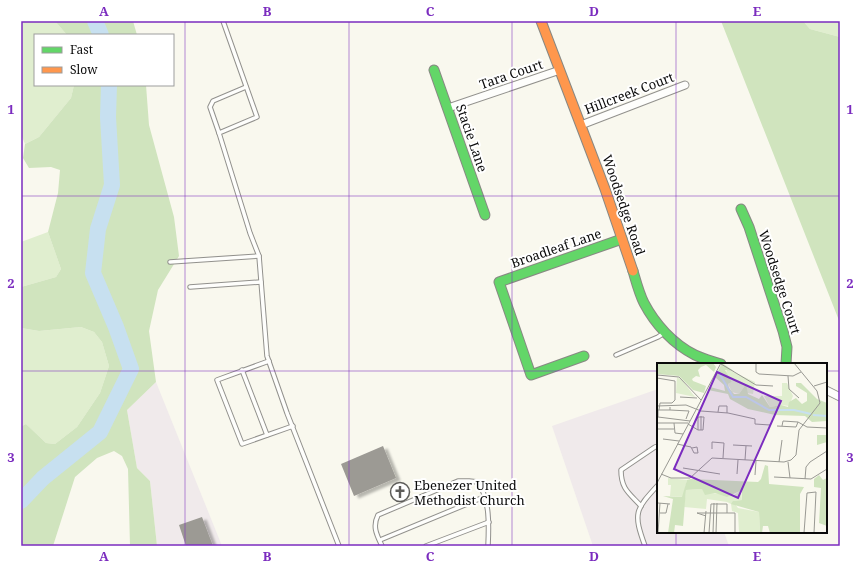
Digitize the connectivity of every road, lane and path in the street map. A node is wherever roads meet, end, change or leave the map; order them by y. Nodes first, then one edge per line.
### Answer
1 (223, 21) edge
2 (541, 21) edge
3 (434, 70) dead end
4 (560, 70) junction
5 (685, 85) dead end
6 (246, 87) junction
7 (448, 108) junction
8 (581, 124) junction
9 (219, 133) junction
10 (741, 209) dead end
11 (484, 215) dead end
12 (622, 239) junction
13 (259, 256) junction
14 (170, 262) dead end
15 (261, 282) junction
16 (190, 288) dead end
17 (665, 332) junction
18 (616, 355) dead end
19 (584, 356) dead end
20 (269, 361) junction
21 (718, 363) edge
22 (786, 363) edge
23 (242, 370) junction
24 (827, 390) edge
25 (840, 397) edge
26 (293, 426) junction
27 (267, 435) junction
28 (657, 446) edge
29 (657, 486) edge
30 (484, 497) junction
31 (641, 506) junction
32 (489, 522) junction
33 (380, 540) junction
34 (339, 546) edge
35 (382, 546) edge
36 (426, 546) edge
37 (488, 546) edge
38 (645, 546) edge

1 - 6 lane
2 - 4 street, Woodsedge Road
3 - 7 street, Stacie Lane
4 - 7 street, Tara Court
4 - 8 street, Woodsedge Road
5 - 8 street, Hillcreek Court
6 - 9 lane
6 - 9 lane
7 - 11 street, Stacie Lane
8 - 12 street, Woodsedge Road
9 - 13 lane
10 - 22 street, Woodsedge Court
12 - 17 street, Woodsedge Road
12 - 19 street, Broadleaf Lane
13 - 14 lane
13 - 15 lane
15 - 16 lane
15 - 20 lane
17 - 18 lane
17 - 21 street, Woodsedge Road
20 - 23 lane
20 - 26 lane
23 - 27 lane
23 - 27 lane
24 - 25 street
26 - 27 lane
26 - 34 lane
28 - 31 lane
29 - 31 lane
30 - 32 lane
30 - 33 lane
30 - 33 lane
31 - 38 lane
32 - 36 lane
32 - 37 lane
33 - 35 lane

